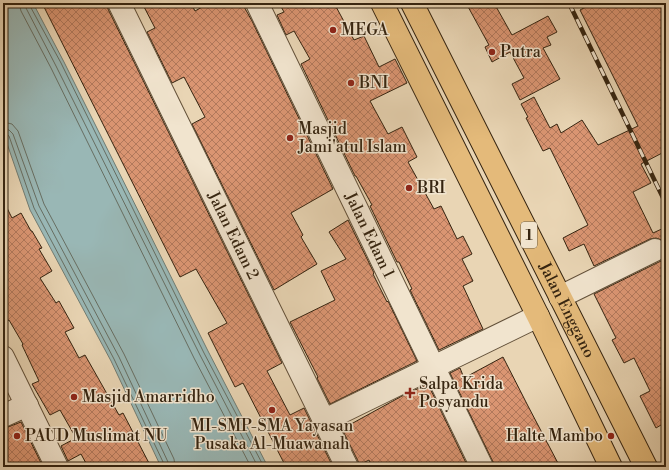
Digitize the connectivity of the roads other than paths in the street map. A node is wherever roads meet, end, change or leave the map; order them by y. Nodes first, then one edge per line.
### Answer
1 (119, 3) edge
2 (257, 3) edge
3 (382, 3) edge
4 (412, 3) edge
5 (655, 250) dead end
6 (560, 297) junction
7 (538, 316) junction
8 (3, 357) edge
9 (433, 367) junction
10 (26, 405) junction
11 (3, 416) edge
12 (324, 420) junction
13 (57, 467) edge
14 (347, 467) edge
15 (482, 467) edge
16 (611, 467) edge
17 (646, 467) edge

1 - 12 street, Jalan Edam 2
2 - 9 street, Jalan Edam 1
3 - 7 highway, Jalan Enggano / 1
4 - 6 highway, Jalan Enggano / 1
5 - 6 street
6 - 17 highway, Jalan Enggano / 1
7 - 9 street
7 - 16 highway, Jalan Enggano / 1
8 - 10 street
9 - 12 street
9 - 15 street, Jalan Edam 1
10 - 11 street
10 - 13 street
12 - 14 street, Jalan Edam 2

